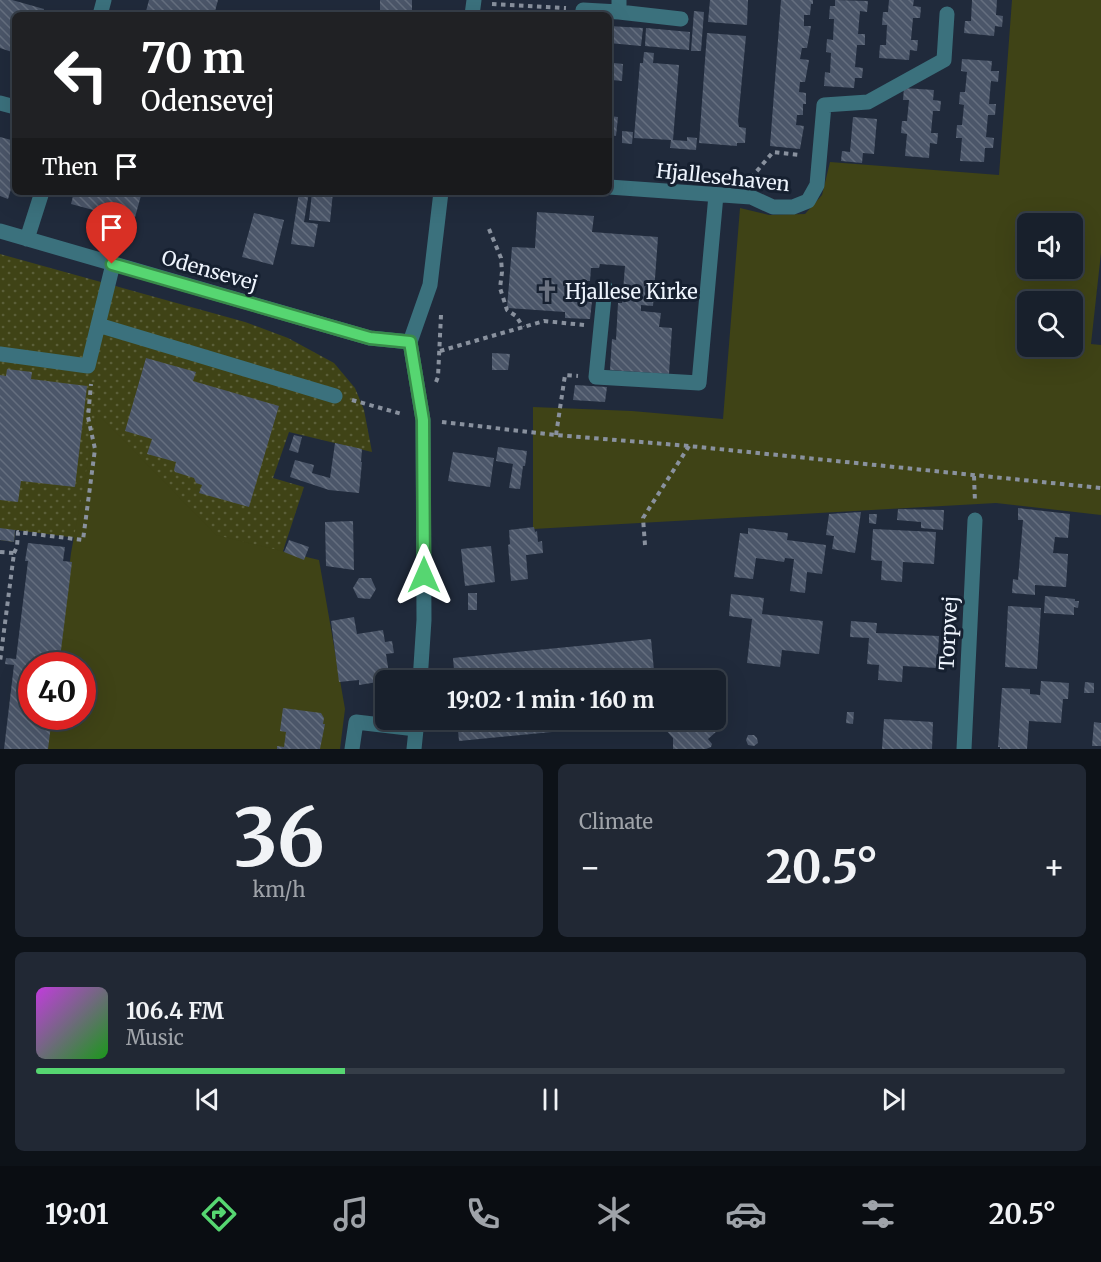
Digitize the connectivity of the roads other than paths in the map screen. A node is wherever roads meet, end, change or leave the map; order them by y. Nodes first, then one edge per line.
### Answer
1 (619, 6) edge
2 (584, 10) road end
3 (947, 14) dead end
4 (681, 19) dead end
5 (612, 188) edge
6 (41, 195) edge
7 (441, 195) edge
8 (716, 195) junction
9 (0, 231) edge
10 (27, 239) junction
11 (112, 264) junction
12 (605, 287) dead end
13 (98, 325) junction
14 (410, 342) junction
15 (0, 354) edge
16 (335, 396) road end
17 (975, 520) road end
18 (421, 670) edge
19 (375, 723) edge
20 (416, 730) edge
21 (352, 749) edge
22 (414, 749) edge
23 (964, 749) edge

1 - 2 street
1 - 4 street
3 - 8 street, Hjallesehaven
5 - 8 street, Hjallesehaven
6 - 10 street
7 - 14 street
8 - 12 street
9 - 10 street, Odensevej
10 - 11 street, Odensevej
11 - 13 street
11 - 14 street, Odensevej
13 - 15 street
13 - 16 street
14 - 18 street
17 - 23 street, Torpvej
19 - 21 street
20 - 22 street

